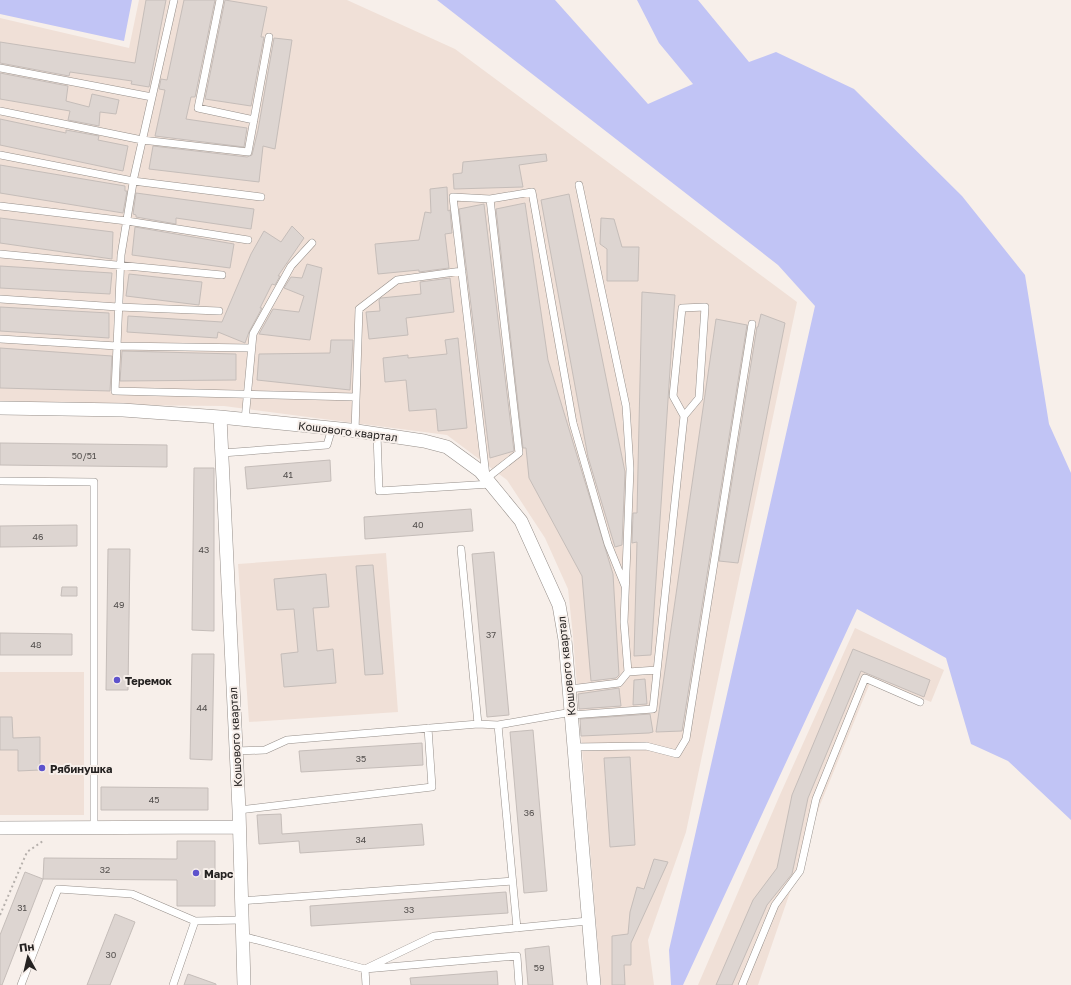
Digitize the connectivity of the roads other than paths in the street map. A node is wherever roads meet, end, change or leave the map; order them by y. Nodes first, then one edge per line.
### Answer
1 (174, 0) edge
2 (220, 0) edge
3 (269, 37) dead end
4 (0, 68) edge
5 (152, 96) junction
6 (0, 111) edge
7 (254, 120) junction
8 (142, 140) junction
9 (0, 155) edge
10 (133, 181) junction
11 (579, 185) dead end
12 (261, 196) dead end
13 (490, 199) junction
14 (0, 206) edge
15 (127, 221) junction
16 (248, 240) dead end
17 (312, 243) dead end
18 (0, 254) edge
19 (120, 266) junction
20 (462, 270) junction
21 (222, 275) dead end
22 (0, 299) edge
23 (118, 307) junction
24 (219, 311) dead end
25 (752, 324) dead end
26 (0, 339) edge
27 (117, 346) junction
28 (251, 348) junction
29 (247, 393) junction
30 (356, 396) junction
31 (0, 408) edge
32 (684, 416) junction
33 (220, 417) junction
34 (245, 420) junction
35 (332, 428) junction
36 (355, 431) junction
37 (377, 434) junction
38 (222, 453) junction
39 (0, 481) edge
40 (489, 481) junction
41 (461, 549) dead end
42 (625, 586) junction
43 (657, 670) junction
44 (628, 672) junction
45 (570, 689) junction
46 (920, 702) dead end
47 (572, 713) junction
48 (478, 724) junction
49 (498, 725) junction
50 (428, 728) junction
51 (574, 747) junction
52 (236, 751) junction
53 (239, 810) junction
54 (94, 827) junction
55 (239, 827) junction
56 (0, 828) edge
57 (512, 881) junction
58 (240, 901) junction
59 (241, 920) junction
60 (195, 921) junction
61 (588, 921) junction
62 (517, 928) junction
63 (242, 936) junction
64 (365, 970) junction
65 (21, 985) edge
66 (173, 985) edge
67 (244, 985) edge
68 (366, 985) edge
69 (519, 985) edge
70 (594, 985) edge
71 (742, 985) edge

1 - 5 lane
2 - 7 lane
3 - 7 lane
4 - 5 lane
5 - 8 lane
6 - 8 lane
7 - 8 lane
8 - 10 lane
9 - 10 lane
10 - 12 lane
10 - 15 lane
11 - 42 lane
13 - 20 lane
13 - 40 lane
13 - 42 lane
14 - 15 lane
15 - 16 lane
15 - 19 lane
17 - 28 lane
18 - 19 lane
19 - 21 lane
19 - 23 lane
20 - 30 lane
20 - 40 lane
22 - 23 lane
23 - 24 lane
23 - 27 lane
25 - 51 lane
26 - 27 lane
27 - 28 lane
27 - 29 lane
28 - 29 lane
29 - 30 lane
29 - 34 lane
30 - 36 lane
31 - 33 street, Кошового квартал
32 - 32 lane
32 - 43 lane
33 - 34 street, Кошового квартал
33 - 38 street, Кошового квартал
34 - 35 street, Кошового квартал
35 - 36 street, Кошового квартал
35 - 38 lane
36 - 37 street, Кошового квартал
37 - 40 street, Кошового квартал
37 - 40 lane
38 - 52 street, Кошового квартал
39 - 54 lane
40 - 45 street, Кошового квартал
41 - 48 lane
42 - 44 lane
43 - 44 lane
43 - 47 lane
44 - 45 lane
45 - 47 street, Кошового квартал
46 - 71 lane
47 - 49 lane
47 - 51 street, Кошового квартал
48 - 49 lane
48 - 50 lane
49 - 57 lane
50 - 52 lane
50 - 53 lane
51 - 61 street, Кошового квартал
52 - 53 street, Кошового квартал
53 - 55 street, Кошового квартал
54 - 55 street
54 - 56 street
55 - 58 street, Кошового квартал
57 - 58 lane
57 - 62 lane
58 - 59 street, Кошового квартал
59 - 60 lane
59 - 63 street, Кошового квартал
60 - 65 lane
60 - 66 lane
61 - 62 lane
61 - 70 street, Кошового квартал
62 - 64 lane
63 - 64 lane
63 - 67 street, Кошового квартал
64 - 68 lane
64 - 69 lane

